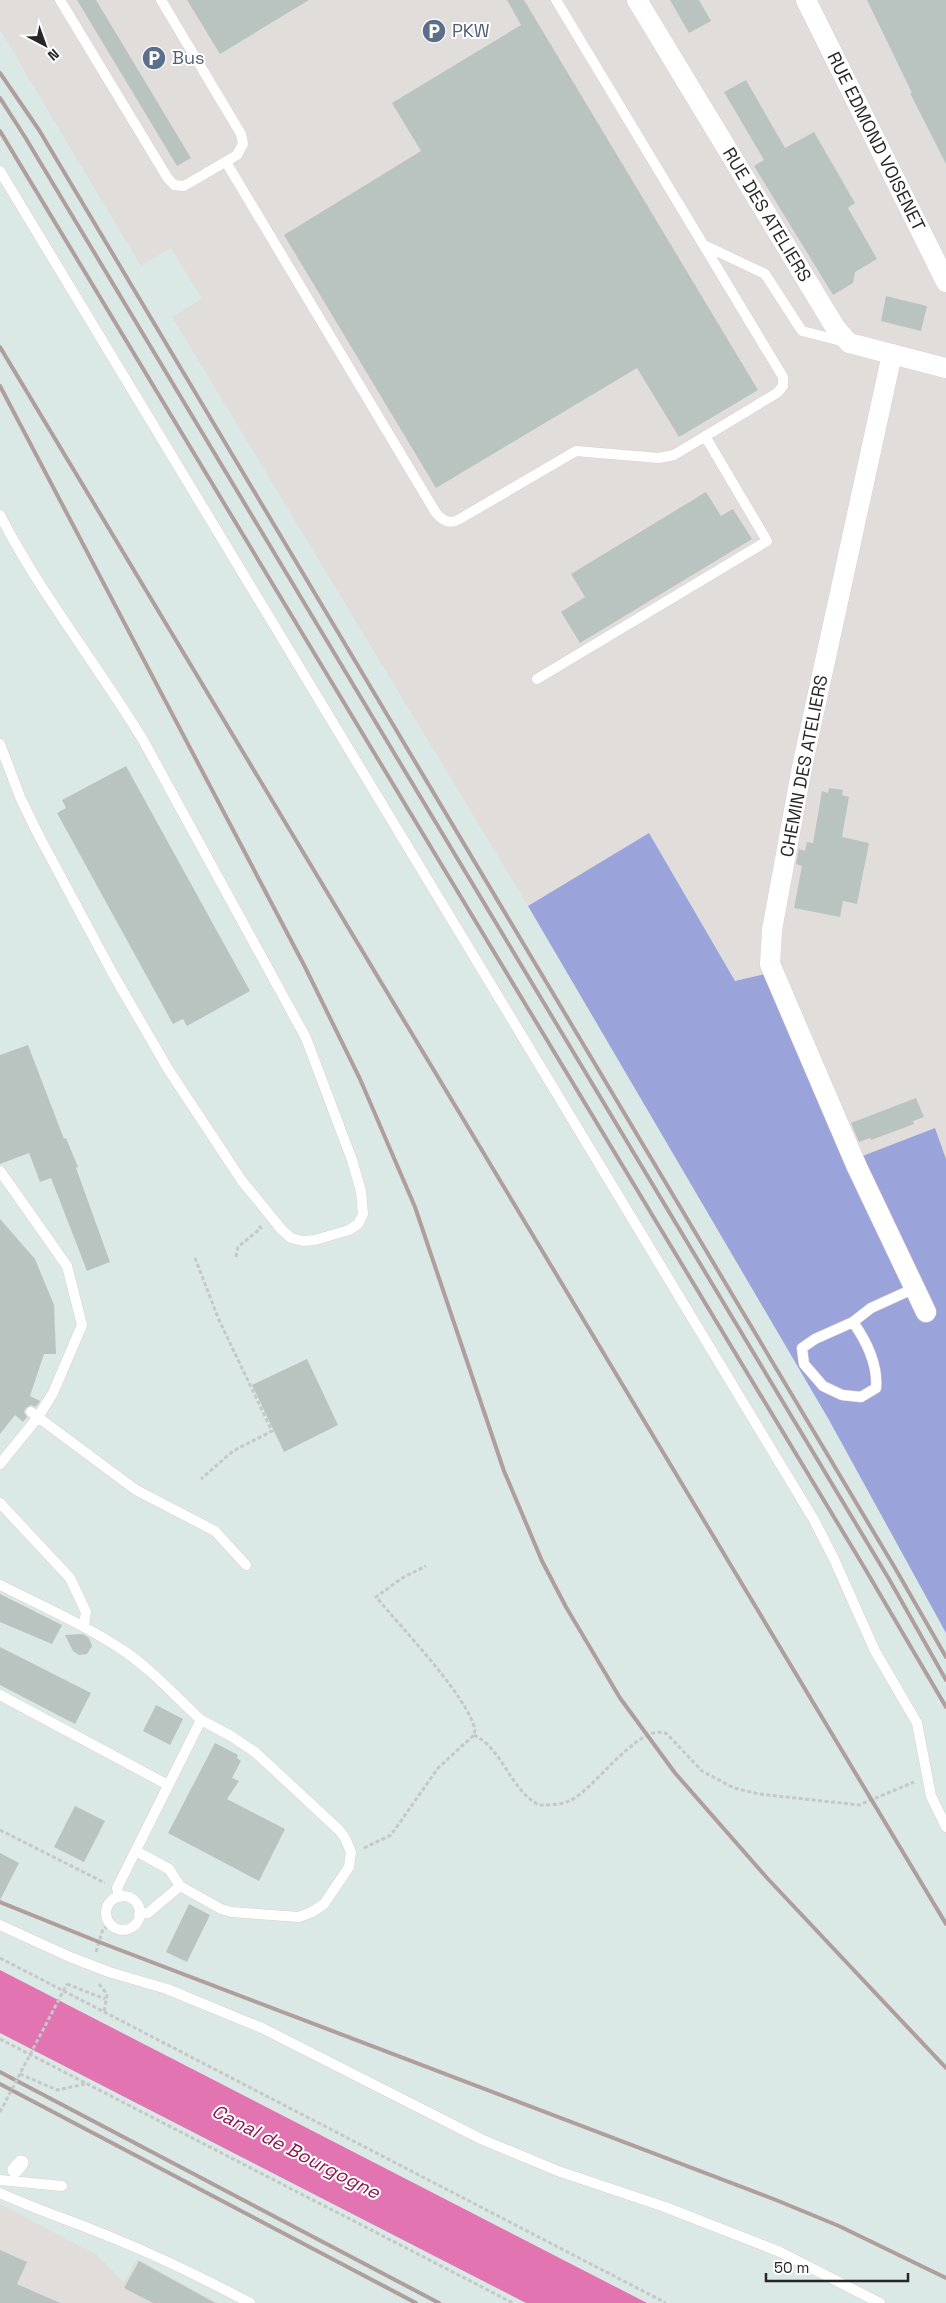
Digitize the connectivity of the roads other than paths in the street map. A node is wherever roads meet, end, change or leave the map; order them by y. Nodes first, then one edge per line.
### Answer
1 (60, 0) edge
2 (161, 0) edge
3 (556, 0) edge
4 (637, 0) edge
5 (806, 0) edge
6 (226, 162) junction
7 (0, 171) edge
8 (704, 246) junction
9 (946, 282) edge
10 (849, 343) junction
11 (892, 354) junction
12 (946, 368) edge
13 (705, 436) junction
14 (0, 515) edge
15 (537, 679) dead end
16 (0, 744) edge
17 (0, 1171) edge
18 (915, 1288) junction
19 (926, 1312) dead end
20 (853, 1322) junction
21 (34, 1415) junction
22 (0, 1464) edge
23 (0, 1503) edge
24 (246, 1565) dead end
25 (0, 1585) edge
26 (84, 1626) junction
27 (0, 1695) edge
28 (201, 1720) junction
29 (168, 1785) junction
30 (946, 1828) edge
31 (136, 1851) junction
32 (180, 1886) junction
33 (118, 1893) junction
34 (139, 1914) junction
35 (0, 1925) edge
36 (0, 2180) edge
37 (62, 2186) dead end
38 (0, 2193) edge
39 (250, 2303) edge
40 (880, 2303) edge

1 - 6 lane
2 - 6 lane
3 - 8 lane
4 - 10 street, RUE DES ATELIERS
5 - 9 street, RUE EDMOND VOISENET
6 - 13 lane
7 - 30 lane
8 - 10 lane
8 - 13 lane
10 - 11 street
11 - 12 street
11 - 18 street, CHEMIN DES ATELIERS
13 - 15 lane
14 - 16 lane
17 - 21 lane
18 - 19 street, CHEMIN DES ATELIERS
18 - 20 lane
20 - 20 lane
21 - 22 lane
21 - 24 lane
23 - 26 lane
25 - 26 lane
26 - 28 lane
27 - 29 lane
28 - 29 lane
28 - 32 lane
29 - 31 lane
31 - 32 lane
31 - 33 lane
32 - 34 lane
33 - 34 lane
33 - 34 lane
35 - 40 lane
36 - 37 lane
38 - 39 lane

